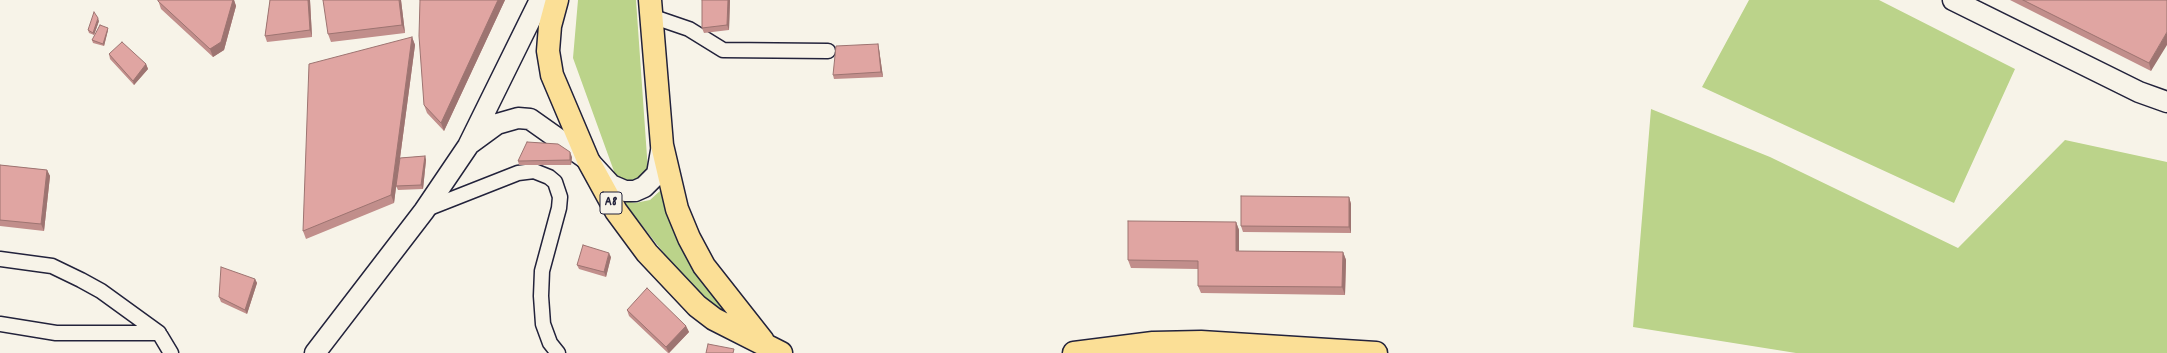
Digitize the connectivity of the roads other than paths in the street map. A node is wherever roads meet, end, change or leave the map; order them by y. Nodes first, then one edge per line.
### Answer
1 (540, 0) edge
2 (557, 0) edge
3 (1953, 0) edge
4 (651, 8) edge
5 (828, 51) dead end
6 (2167, 102) edge
7 (468, 146) junction
8 (662, 146) junction
9 (588, 160) junction
10 (424, 211) junction
11 (0, 260) edge
12 (0, 324) edge
13 (159, 333) junction
14 (774, 350) edge
15 (1083, 352) edge
16 (171, 353) edge
17 (315, 353) edge
18 (558, 353) edge
19 (1376, 353) edge

1 - 7 street
2 - 9 highway, A8
3 - 6 street
4 - 5 street
4 - 8 highway, A8
7 - 9 street
7 - 10 street
8 - 9 street
8 - 14 highway, A8
9 - 14 highway, A8
10 - 17 street
10 - 18 street
11 - 13 street
12 - 13 street
13 - 16 street
15 - 19 highway

